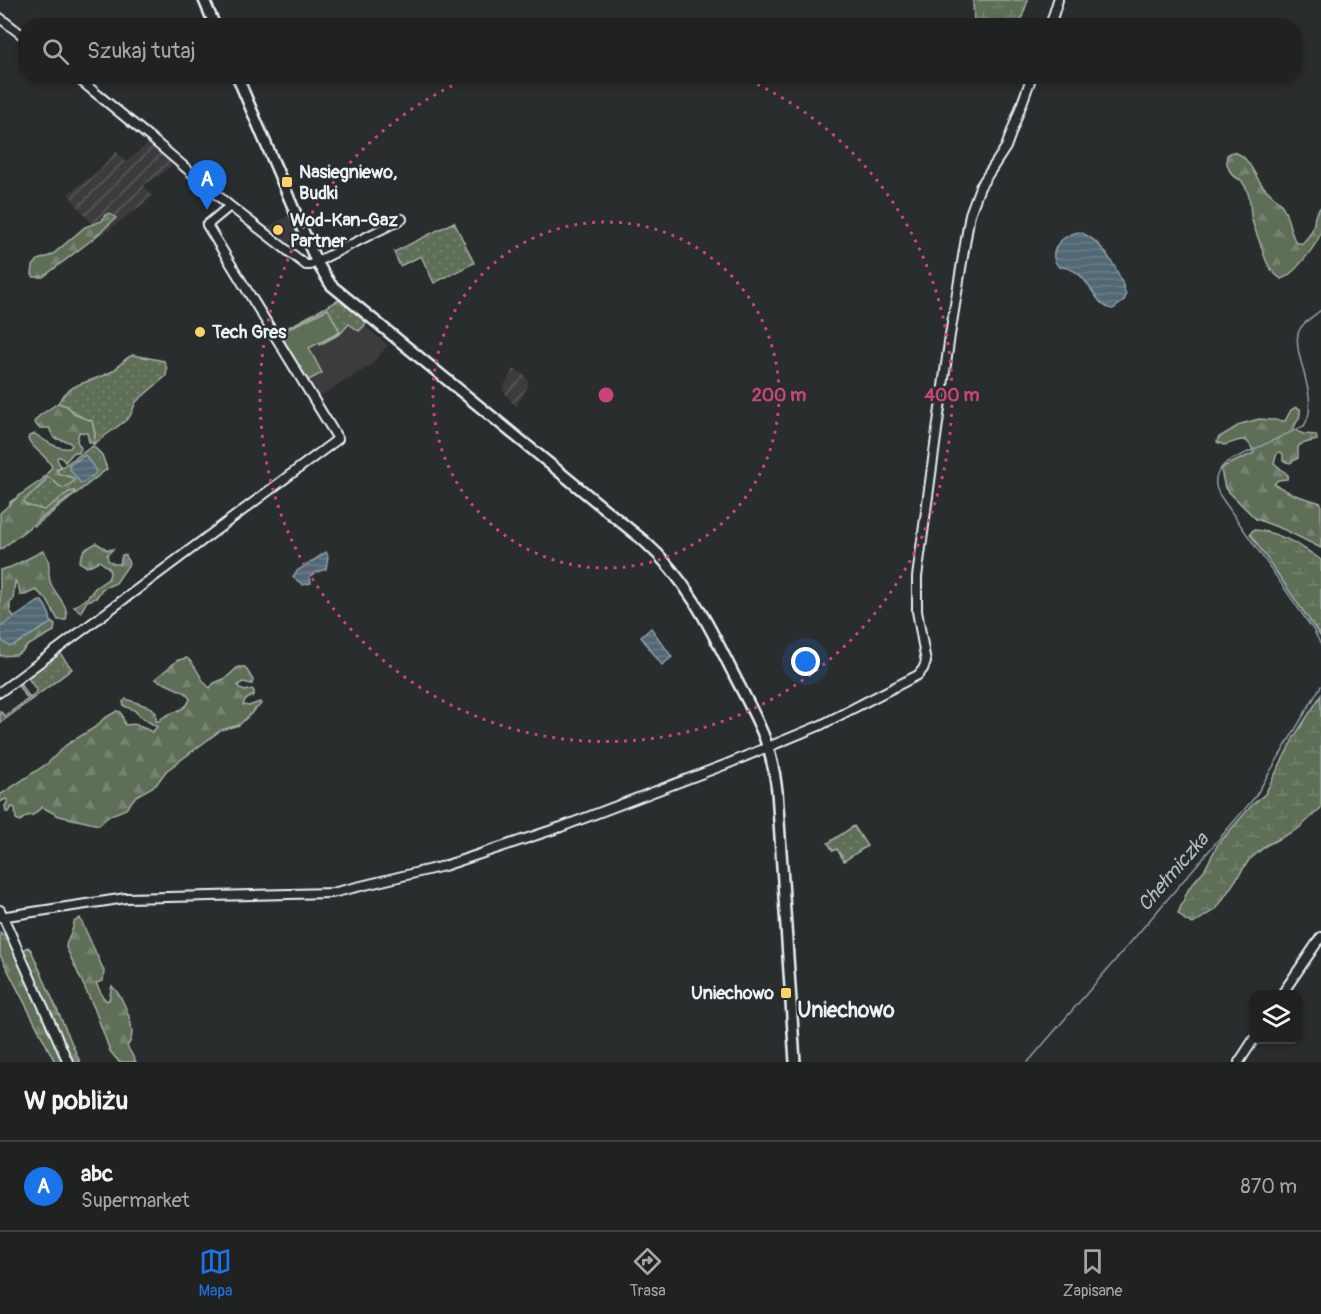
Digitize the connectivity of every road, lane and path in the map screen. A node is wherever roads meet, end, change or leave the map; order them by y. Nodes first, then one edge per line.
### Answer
1 (204, 0) edge
2 (1058, 0) edge
3 (0, 18) edge
4 (212, 18) edge
5 (1052, 18) edge
6 (18, 32) edge
7 (85, 84) edge
8 (240, 84) edge
9 (1029, 84) edge
10 (230, 206) junction
11 (402, 219) dead end
12 (316, 261) junction
13 (0, 692) edge
14 (769, 747) junction
15 (1, 914) edge
16 (1321, 937) edge
17 (1285, 990) edge
18 (1251, 1044) edge
19 (69, 1062) edge
20 (795, 1062) edge
21 (1239, 1062) edge

1 - 4 main road
2 - 5 street
3 - 6 street
7 - 10 street
8 - 12 main road
9 - 14 street
10 - 12 street
10 - 13 street
11 - 12 street
12 - 14 main road
14 - 15 street
14 - 20 main road
15 - 19 street
16 - 17 street
18 - 21 street

